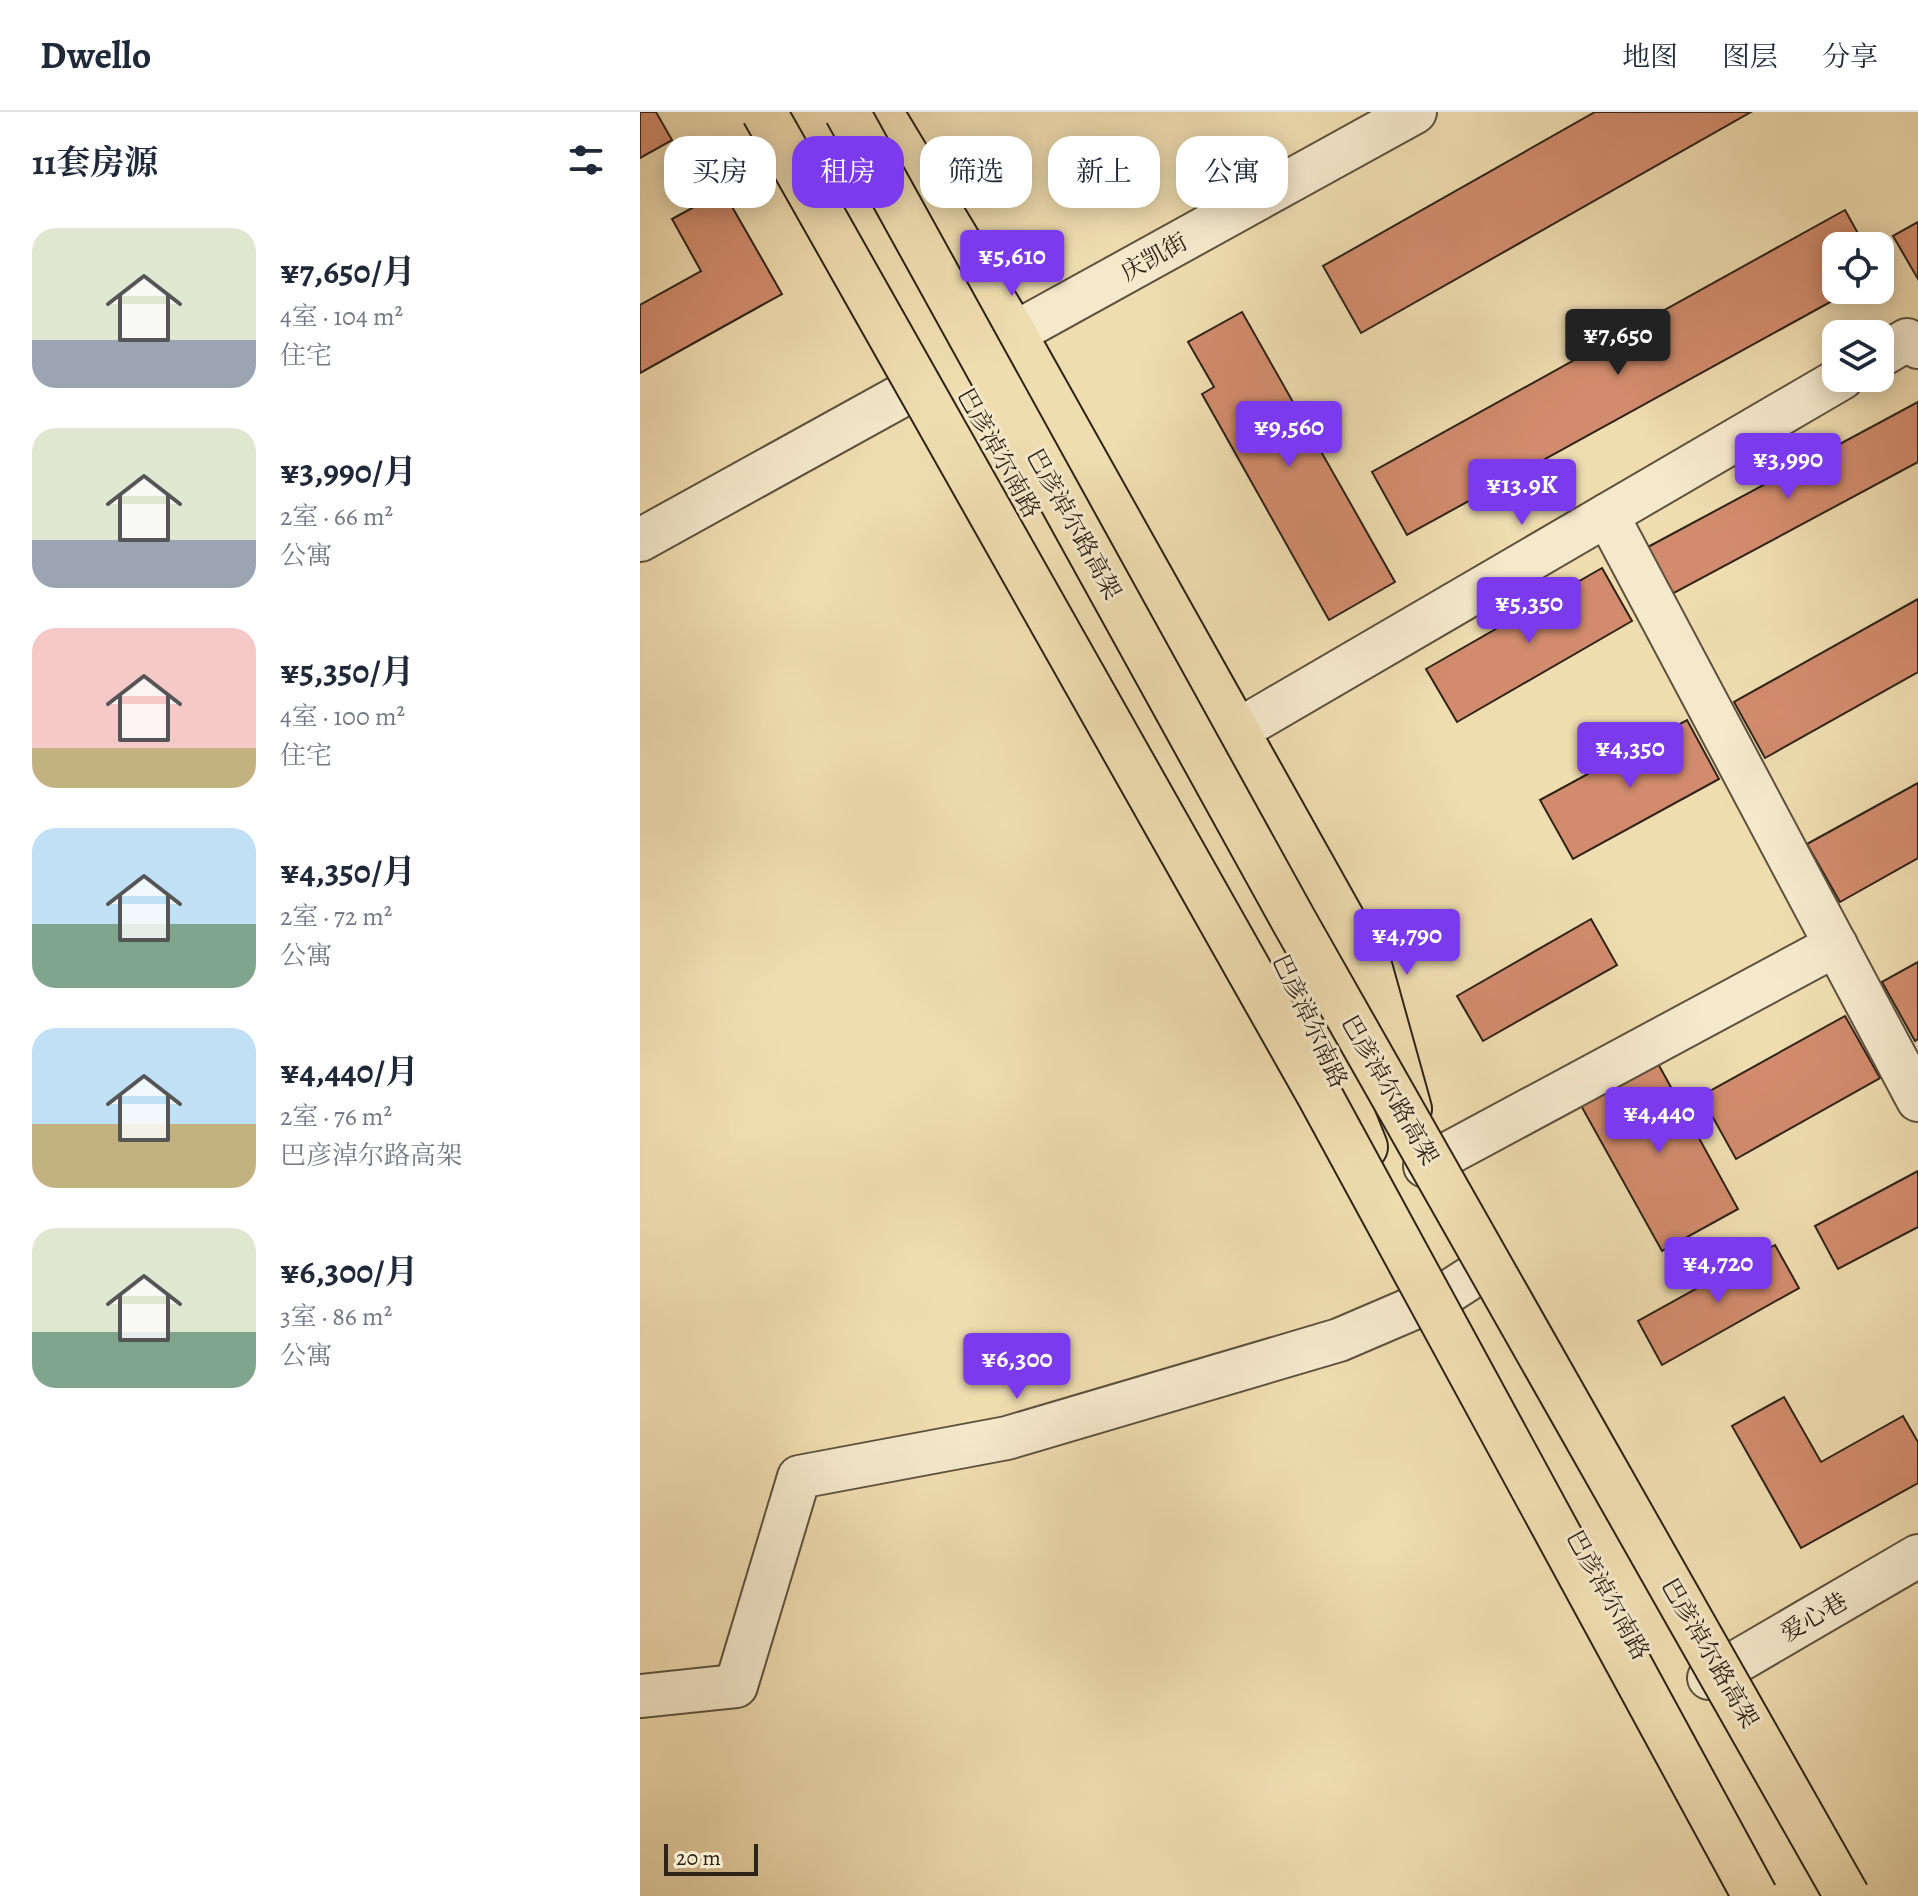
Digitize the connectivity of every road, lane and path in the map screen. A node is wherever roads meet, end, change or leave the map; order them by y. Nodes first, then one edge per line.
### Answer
1 (764, 112) edge
2 (806, 112) edge
3 (847, 112) edge
4 (880, 112) edge
5 (1415, 112) edge
6 (1014, 334) junction
7 (1918, 347) edge
8 (1894, 348) edge
9 (952, 368) junction
10 (1822, 390) edge
11 (1607, 515) junction
12 (640, 540) edge
13 (1235, 732) junction
14 (1836, 945) junction
15 (1918, 1100) edge
16 (1425, 1166) junction
17 (1487, 1267) junction
18 (1444, 1295) junction
19 (1918, 1556) edge
20 (1709, 1678) junction
21 (640, 1696) edge
22 (1755, 1896) edge
23 (1774, 1896) edge
24 (1830, 1896) edge
25 (1847, 1896) edge

1 - 22 main road, bridge
2 - 9 main road, 巴彦淖尔南路
3 - 25 main road, 巴彦淖尔路高架, bridge
4 - 6 main road, 巴彦淖尔南路
5 - 6 street, 庆凯街
6 - 9 street, 庆凯街
6 - 13 main road, 巴彦淖尔南路
7 - 8 street
9 - 12 street, 庆凯街
9 - 18 main road, 巴彦淖尔南路
10 - 11 street
11 - 13 street
11 - 14 street
13 - 16 main road, 巴彦淖尔南路
14 - 15 street
14 - 16 street
16 - 17 main road, 巴彦淖尔南路
17 - 18 street
17 - 20 main road, 巴彦淖尔南路
18 - 21 street
18 - 23 main road, 巴彦淖尔南路
19 - 20 street, 爱心巷
20 - 24 main road, 巴彦淖尔南路

